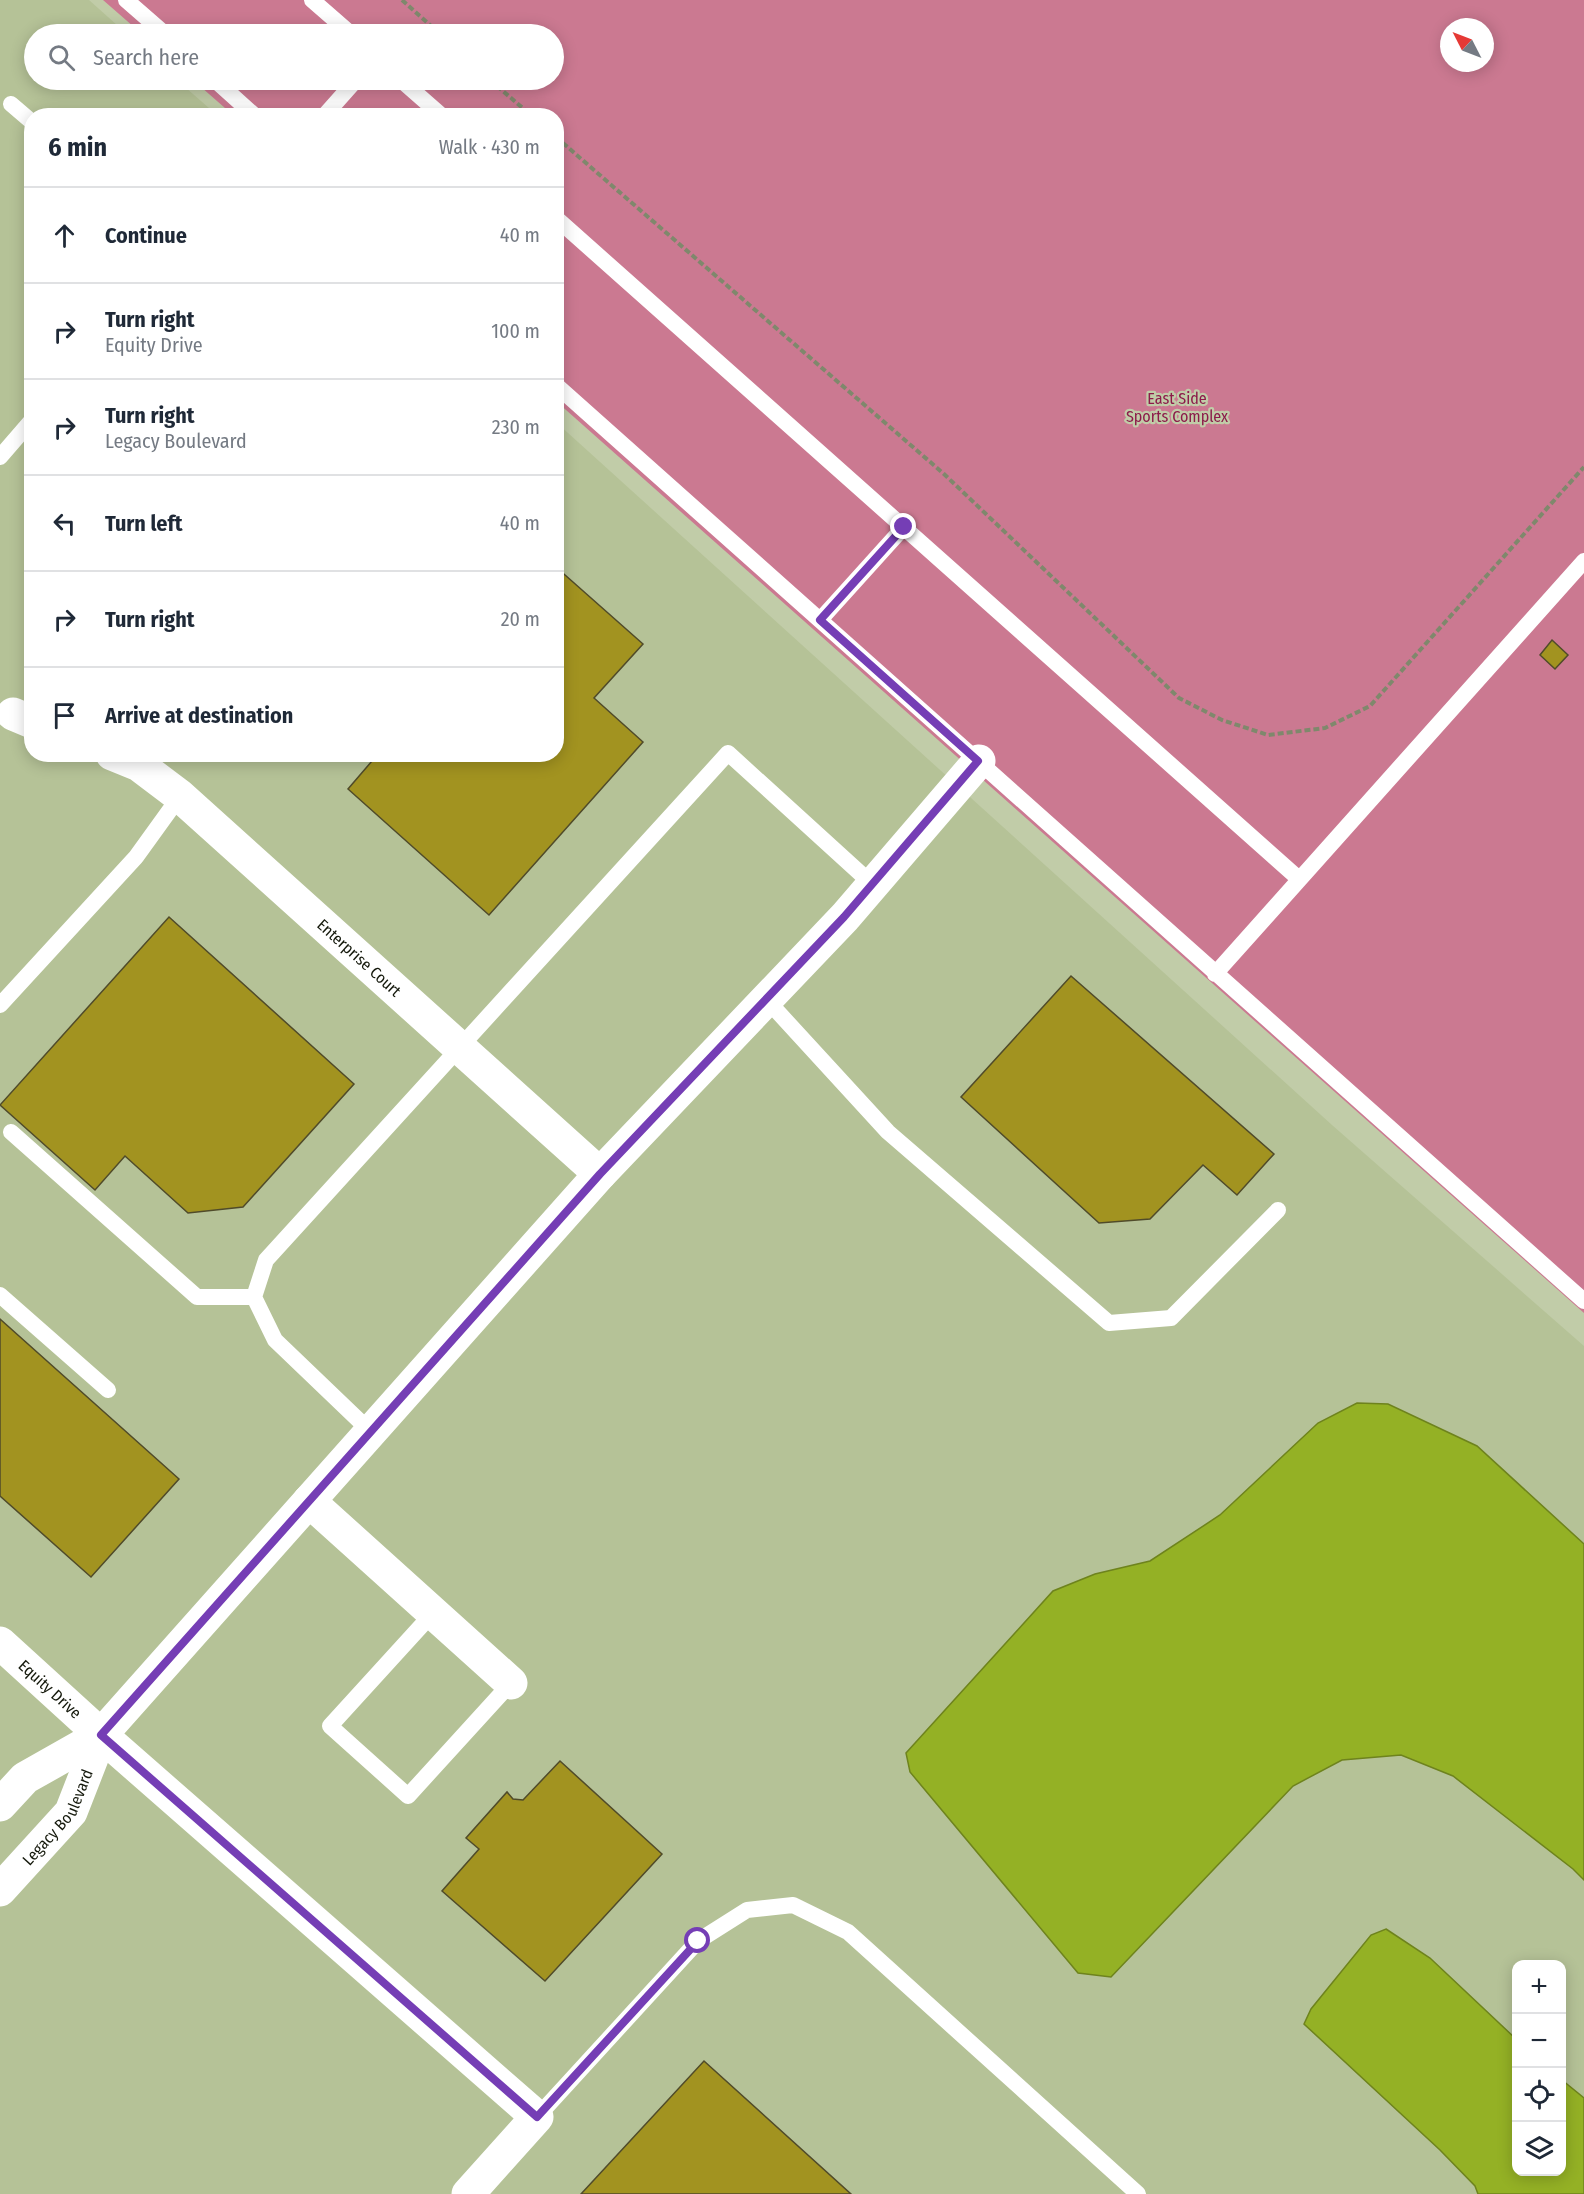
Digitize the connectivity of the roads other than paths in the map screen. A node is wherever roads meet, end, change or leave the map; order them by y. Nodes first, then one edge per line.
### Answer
1 (126, 0) edge
2 (312, 0) edge
3 (154, 24) edge
4 (340, 24) edge
5 (226, 90) edge
6 (347, 90) edge
7 (412, 90) edge
8 (11, 104) dead end
9 (246, 108) edge
10 (331, 108) edge
11 (433, 108) edge
12 (24, 115) edge
13 (564, 225) edge
14 (564, 392) edge
15 (24, 429) edge
16 (0, 457) edge
17 (904, 527) junction
18 (1584, 561) edge
19 (820, 620) junction
20 (978, 761) junction
21 (132, 762) edge
22 (180, 796) junction
23 (1299, 879) junction
24 (872, 884) junction
25 (1215, 974) junction
26 (766, 999) junction
27 (0, 1005) edge
28 (460, 1047) junction
29 (10, 1132) dead end
30 (600, 1174) junction
31 (1278, 1210) dead end
32 (0, 1295) edge
33 (254, 1297) junction
34 (1584, 1300) edge
35 (108, 1390) dead end
36 (371, 1432) junction
37 (309, 1501) junction
38 (433, 1613) junction
39 (0, 1643) edge
40 (512, 1683) joint
41 (101, 1735) junction
42 (0, 1805) edge
43 (0, 1890) edge
44 (537, 2117) junction
45 (468, 2194) edge
46 (1138, 2194) edge

1 - 3 lane
2 - 4 lane
5 - 9 lane
6 - 10 lane
7 - 11 lane
8 - 12 lane
13 - 17 lane
14 - 19 lane
15 - 16 lane
17 - 19 lane
17 - 23 lane
18 - 23 lane
19 - 20 lane
20 - 24 street, Legacy Boulevard
20 - 25 lane
21 - 22 street, Enterprise Court
22 - 27 lane
22 - 28 street, Enterprise Court
23 - 25 lane
24 - 26 street, Legacy Boulevard
24 - 28 lane
25 - 34 lane
26 - 30 street, Legacy Boulevard
26 - 31 lane
28 - 30 street, Enterprise Court
28 - 33 lane
29 - 33 lane
30 - 36 street, Legacy Boulevard
32 - 35 lane
33 - 36 lane
36 - 37 street, Legacy Boulevard
37 - 38 street
37 - 41 street, Legacy Boulevard
38 - 40 street
38 - 40 lane
39 - 41 street, Equity Drive
41 - 42 street, Legacy Boulevard
41 - 43 street, Legacy Boulevard
41 - 44 street, Equity Drive
44 - 45 street
44 - 46 lane

